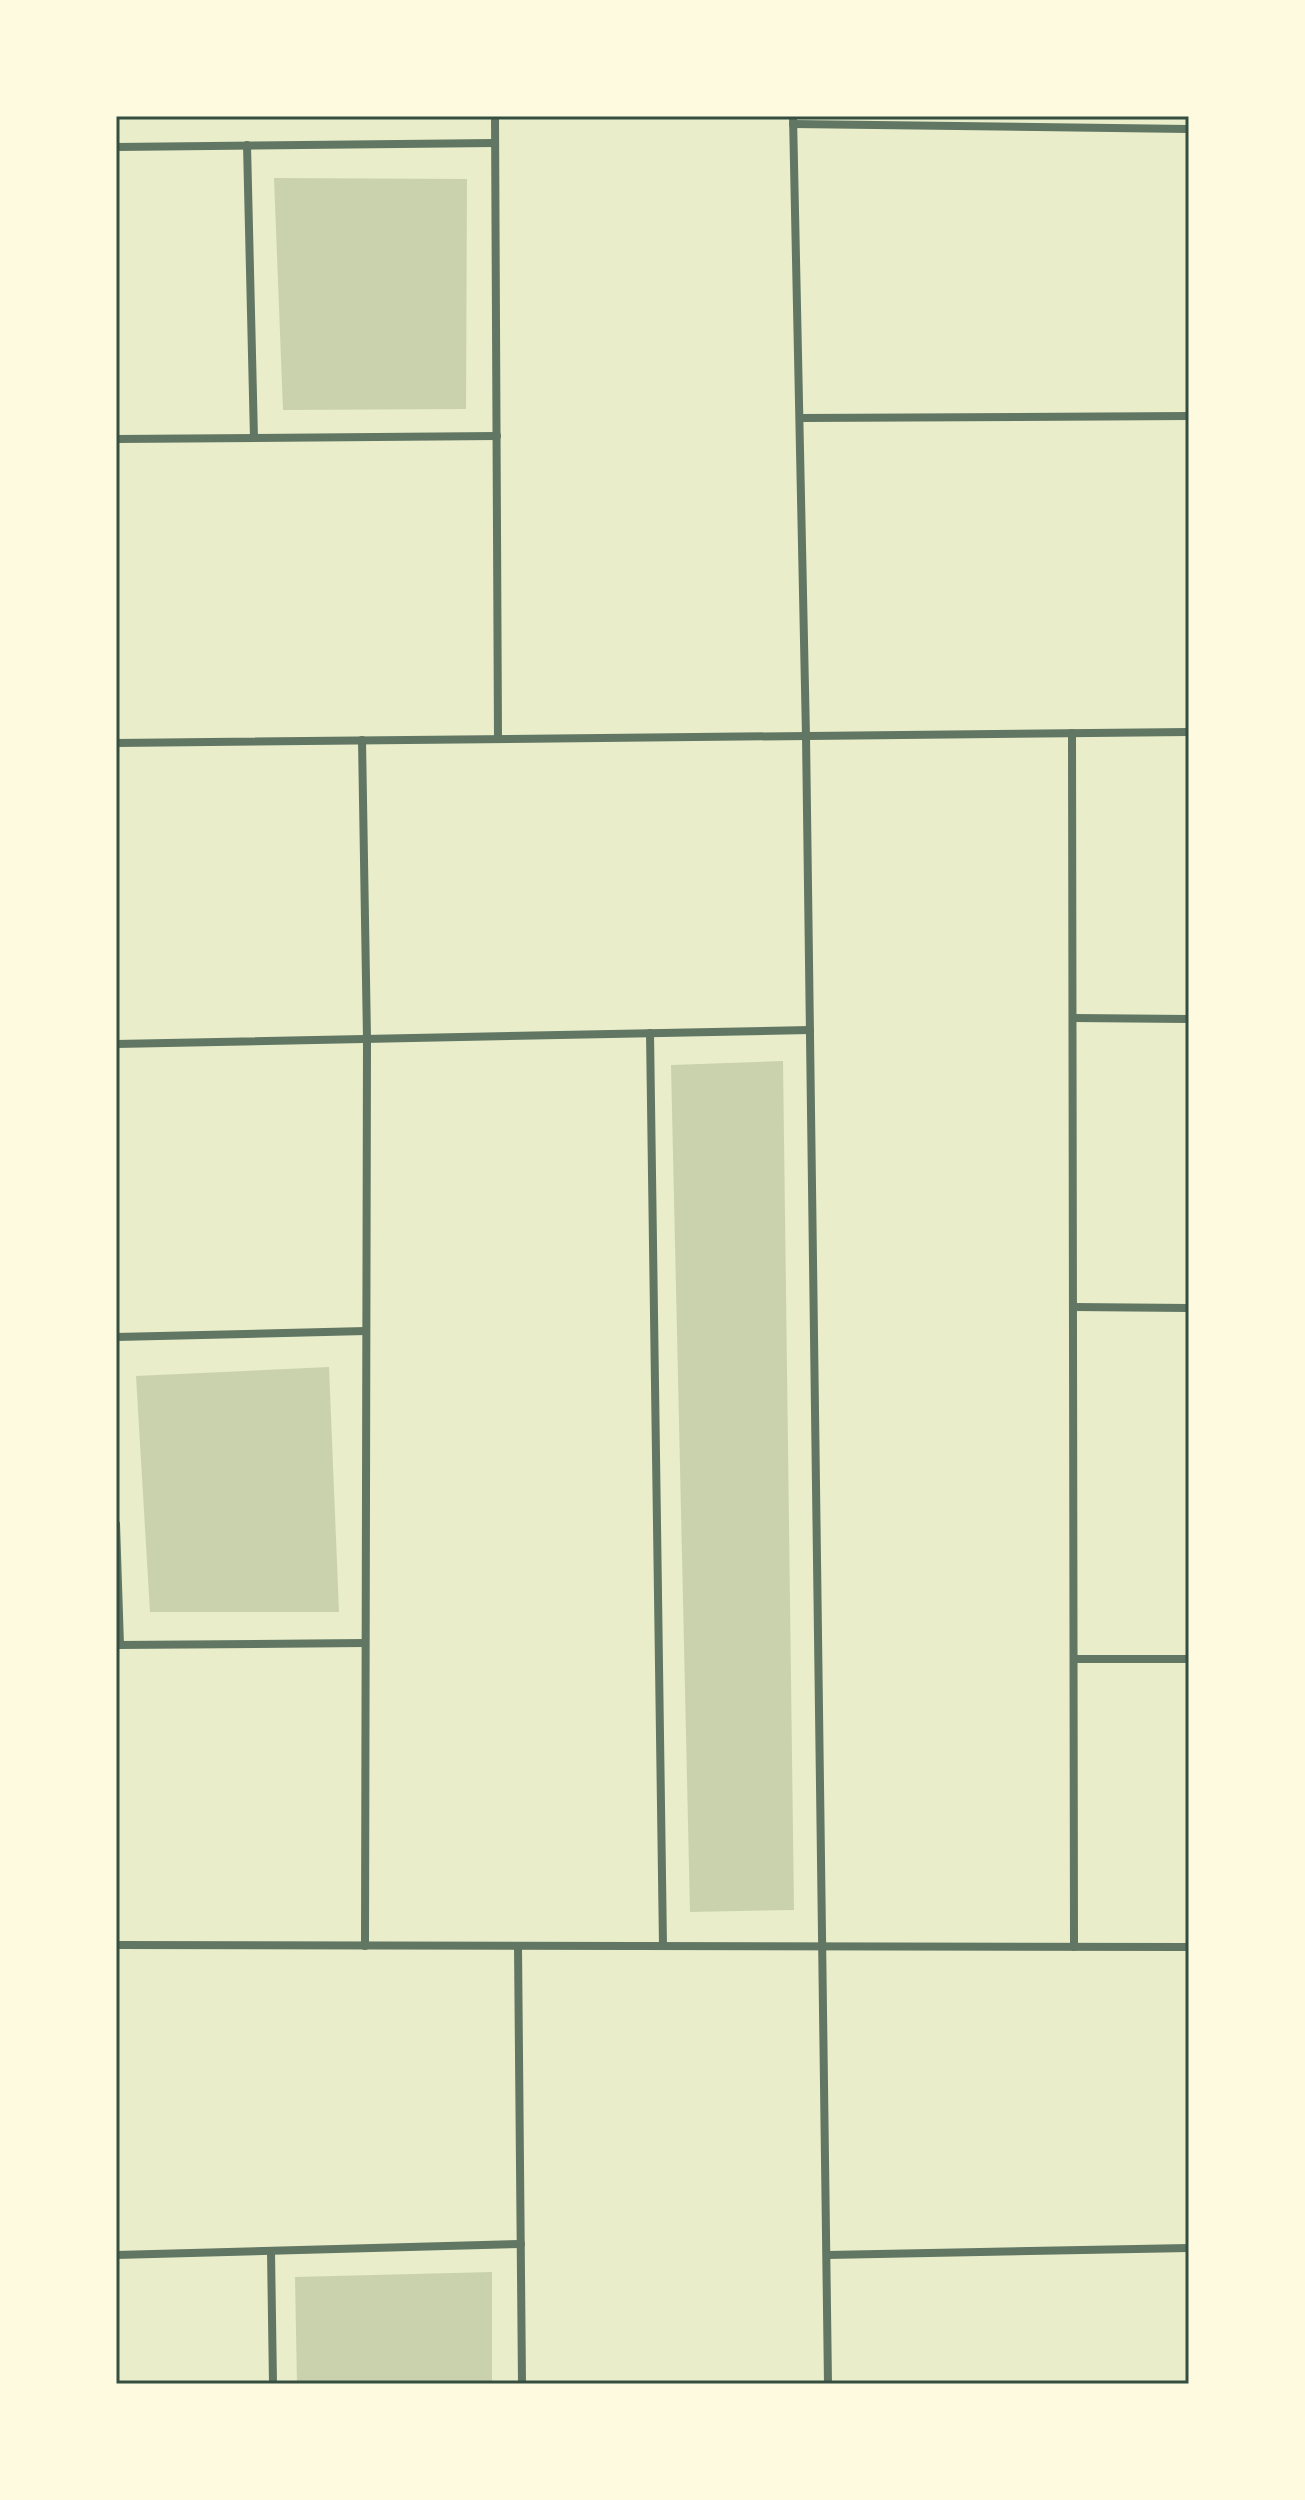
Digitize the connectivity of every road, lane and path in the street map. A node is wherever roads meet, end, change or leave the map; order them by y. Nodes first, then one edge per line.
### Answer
1 (495, 116) edge
2 (793, 120) edge
3 (1189, 129) edge
4 (495, 143) junction
5 (247, 145) junction
6 (116, 147) edge
7 (1189, 416) edge
8 (800, 418) junction
9 (497, 436) junction
10 (254, 438) junction
11 (116, 439) edge
12 (1189, 732) edge
13 (1072, 733) junction
14 (806, 736) junction
15 (498, 739) junction
16 (362, 740) junction
17 (116, 743) edge
18 (1073, 1018) junction
19 (1189, 1019) edge
20 (810, 1030) junction
21 (650, 1033) junction
22 (367, 1039) junction
23 (116, 1044) edge
24 (1073, 1307) junction
25 (1189, 1308) edge
26 (366, 1331) junction
27 (116, 1337) edge
28 (116, 1524) edge
29 (365, 1643) junction
30 (118, 1645) edge
31 (1074, 1659) junction
32 (1189, 1659) edge
33 (116, 1945) edge
34 (365, 1946) junction
35 (518, 1946) junction
36 (663, 1946) junction
37 (823, 1947) junction
38 (1074, 1947) junction
39 (1189, 1947) edge
40 (521, 2244) junction
41 (1189, 2248) edge
42 (271, 2251) junction
43 (116, 2255) edge
44 (827, 2255) junction
45 (273, 2384) edge
46 (522, 2384) edge
47 (828, 2384) edge

1 - 4 street
2 - 3 street
2 - 8 street
4 - 5 street
4 - 9 street
5 - 6 street
5 - 10 street
7 - 8 street
8 - 14 street
9 - 10 street
9 - 15 street
10 - 11 street
12 - 13 street
13 - 14 street
13 - 18 street
14 - 15 street
14 - 20 street
15 - 16 street
16 - 17 street
16 - 22 street
18 - 19 street
18 - 24 street
20 - 21 street
20 - 37 street
21 - 22 street
21 - 36 street
22 - 23 street
22 - 26 street
24 - 25 street
24 - 31 street
26 - 27 street
26 - 29 street
28 - 30 street
29 - 30 street
29 - 34 street
31 - 32 street
31 - 38 street
33 - 34 street
34 - 35 street
35 - 36 street
35 - 40 street
36 - 37 street
37 - 38 street
37 - 44 street
38 - 39 street
40 - 42 street
40 - 46 street
41 - 44 street
42 - 43 street
42 - 45 street
44 - 47 street

